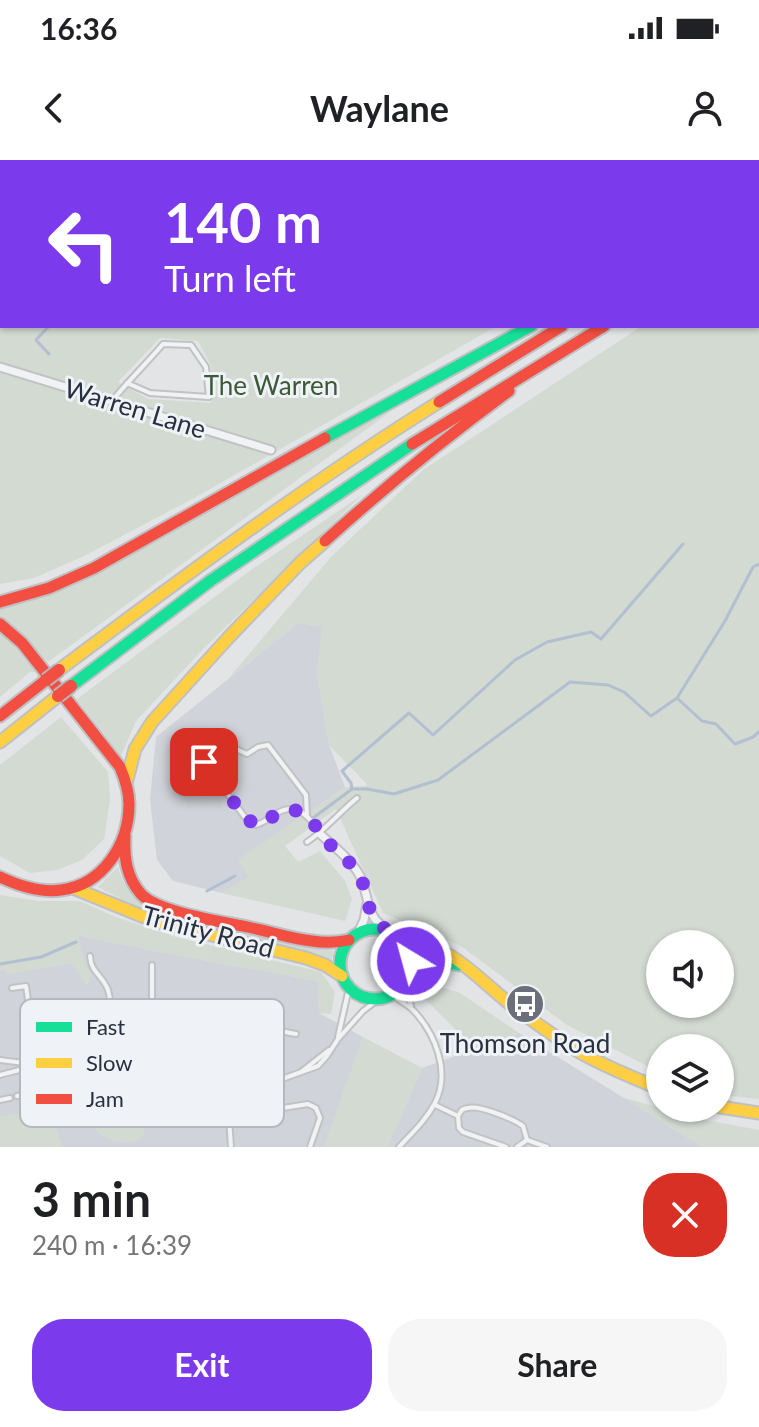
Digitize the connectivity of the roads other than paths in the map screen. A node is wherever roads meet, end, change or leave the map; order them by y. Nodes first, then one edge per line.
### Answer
1 (527, 328) edge
2 (559, 328) edge
3 (601, 328) edge
4 (548, 360) junction
5 (0, 367) edge
6 (127, 383) junction
7 (112, 402) junction
8 (271, 450) dead end
9 (0, 602) edge
10 (0, 624) edge
11 (0, 716) edge
12 (0, 742) edge
13 (127, 780) junction
14 (357, 798) dead end
15 (307, 816) junction
16 (319, 833) junction
17 (125, 835) junction
18 (307, 842) dead end
19 (0, 877) edge
20 (0, 888) edge
21 (73, 888) junction
22 (31, 889) junction
23 (367, 904) junction
24 (390, 932) junction
25 (353, 937) junction
26 (401, 940) junction
27 (90, 956) dead end
28 (152, 965) dead end
29 (471, 969) junction
30 (407, 978) junction
31 (346, 982) junction
32 (12, 988) dead end
33 (385, 997) junction
34 (28, 999) edge
35 (110, 999) edge
36 (152, 999) edge
37 (412, 1008) junction
38 (284, 1032) edge
39 (296, 1034) dead end
40 (338, 1039) junction
41 (0, 1060) edge
42 (20, 1062) edge
43 (20, 1070) edge
44 (0, 1075) edge
45 (284, 1077) edge
46 (646, 1083) edge
47 (20, 1095) edge
48 (17, 1096) dead end
49 (10, 1098) dead end
50 (0, 1100) edge
51 (434, 1105) junction
52 (284, 1108) edge
53 (734, 1109) edge
54 (759, 1113) edge
55 (458, 1116) junction
56 (230, 1127) edge
57 (527, 1140) junction
58 (231, 1147) edge
59 (310, 1147) edge
60 (399, 1147) edge
61 (506, 1147) edge
62 (517, 1147) edge
63 (547, 1147) edge

1 - 9 main road
2 - 11 main road, bridge
3 - 4 main road
4 - 12 main road, bridge
4 - 13 main road, Trinity Road
5 - 7 street, Warren Lane
6 - 6 lane
6 - 7 lane
7 - 8 street, Warren Lane
10 - 13 main road
13 - 17 main road, Trinity Road
14 - 16 lane
15 - 15 lane
15 - 16 lane
16 - 18 lane
16 - 23 street
17 - 21 main road
17 - 25 main road, Trinity Road
19 - 22 main road
20 - 22 main road
21 - 22 main road
21 - 31 main road, Trinity Road
23 - 24 street
23 - 25 street
24 - 25 main road, Trinity Road
24 - 26 main road
25 - 31 main road
26 - 29 main road
26 - 30 main road
27 - 35 lane
28 - 36 lane
29 - 30 main road
29 - 46 main road
30 - 33 main road
30 - 37 lane
31 - 33 main road, Trinity Road
31 - 40 lane
32 - 34 lane
33 - 37 lane
33 - 40 lane
37 - 51 lane
38 - 39 lane
40 - 45 lane
41 - 42 lane
43 - 44 lane
47 - 48 lane
49 - 50 lane
51 - 55 lane
51 - 60 lane
52 - 59 lane
53 - 54 main road
55 - 57 lane
55 - 61 lane
56 - 58 lane
57 - 62 lane
57 - 63 lane

